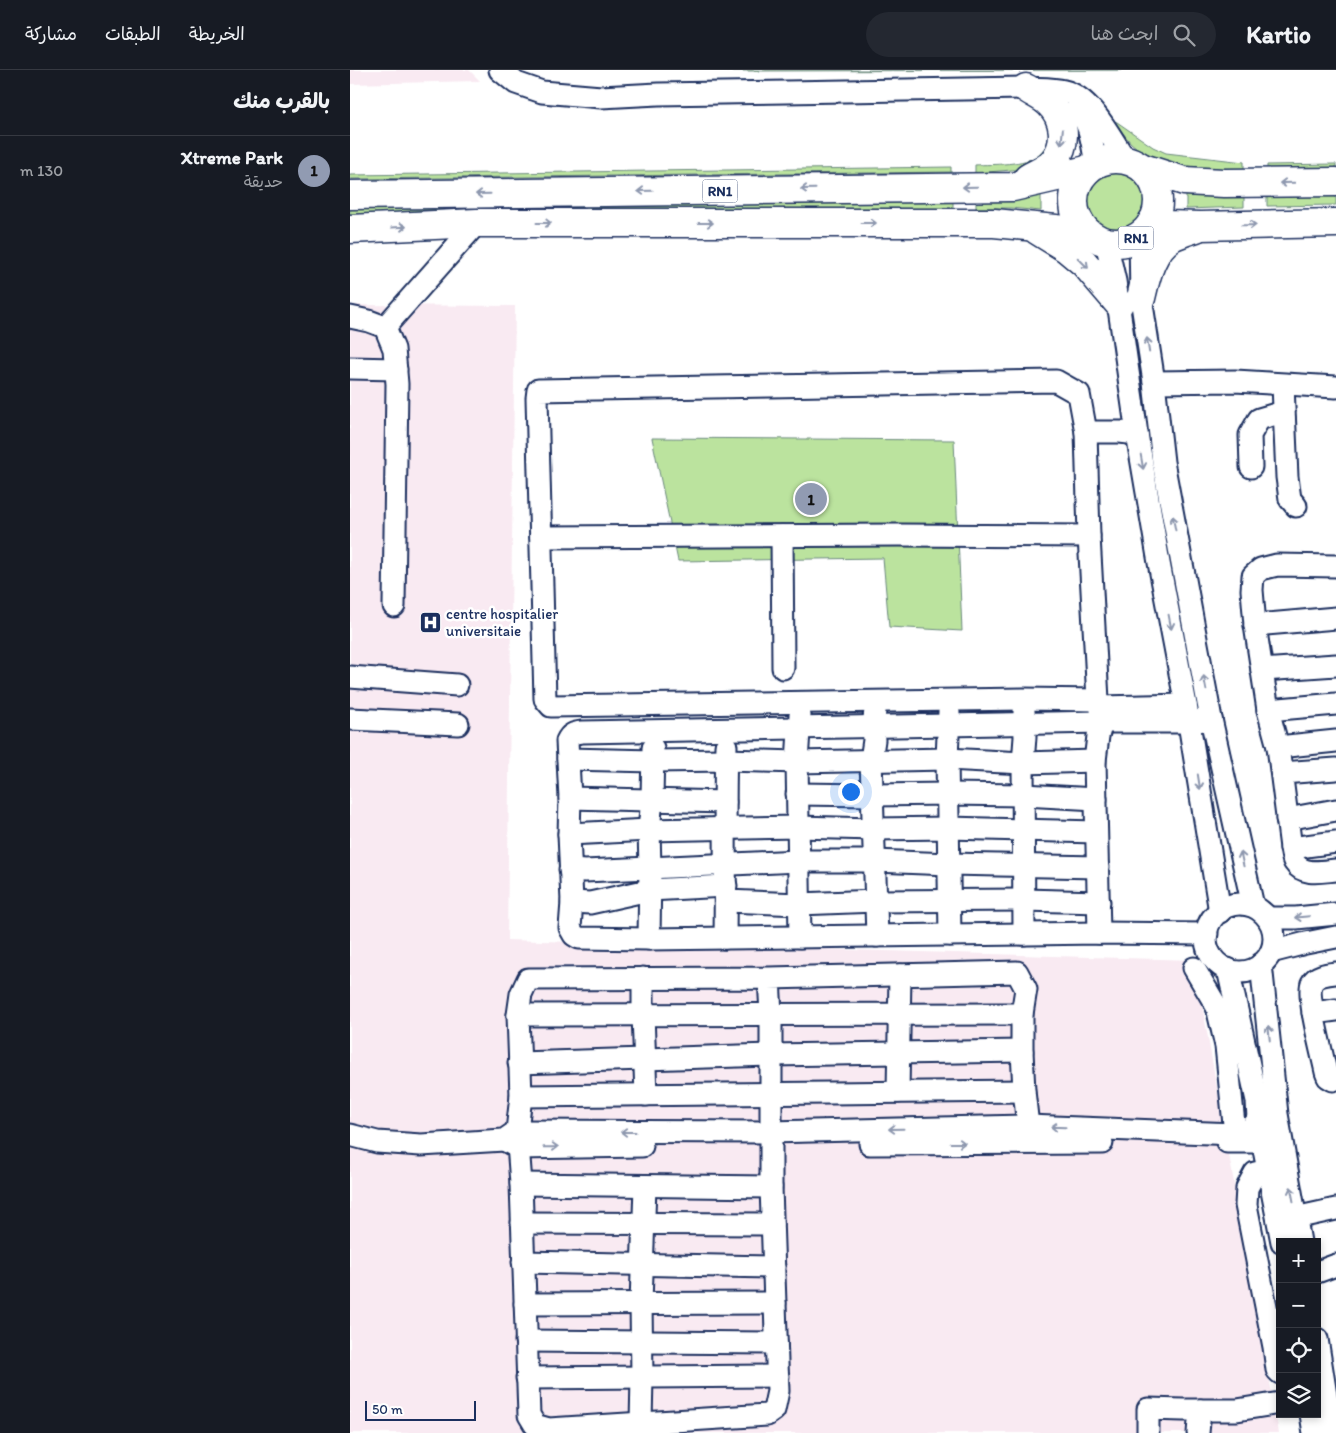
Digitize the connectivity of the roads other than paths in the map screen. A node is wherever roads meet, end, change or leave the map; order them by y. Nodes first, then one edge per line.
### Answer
1 (500, 70) edge
2 (1034, 88) junction
3 (1134, 164) junction
4 (1092, 167) junction
5 (1336, 182) edge
6 (1013, 187) junction
7 (350, 195) edge
8 (477, 223) junction
9 (1336, 224) edge
10 (1029, 226) junction
11 (1200, 226) junction
12 (1146, 229) junction
13 (350, 230) edge
14 (1096, 237) junction
15 (1130, 301) junction
16 (350, 317) edge
17 (384, 327) junction
18 (350, 368) edge
19 (396, 368) junction
20 (1154, 382) junction
21 (1283, 385) junction
22 (1336, 387) edge
23 (1284, 418) junction
24 (1086, 432) junction
25 (1137, 434) junction
26 (1251, 467) dead end
27 (1296, 506) dead end
28 (782, 536) junction
29 (1089, 536) junction
30 (541, 537) junction
31 (1336, 566) edge
32 (394, 606) dead end
33 (1336, 618) edge
34 (1255, 625) junction
35 (1336, 665) edge
36 (783, 668) dead end
37 (1262, 670) junction
38 (350, 677) edge
39 (457, 685) dead end
40 (1023, 698) junction
41 (949, 700) junction
42 (876, 701) junction
43 (800, 702) junction
44 (728, 703) junction
45 (1336, 704) edge
46 (654, 705) junction
47 (1100, 709) junction
48 (1268, 710) junction
49 (1187, 714) junction
50 (350, 719) edge
51 (1211, 719) junction
52 (458, 724) dead end
53 (1025, 724) junction
54 (948, 725) junction
55 (873, 726) junction
56 (799, 728) junction
57 (727, 729) junction
58 (654, 731) junction
59 (1336, 742) edge
60 (1278, 748) junction
61 (568, 759) junction
62 (947, 759) junction
63 (726, 760) junction
64 (871, 760) junction
65 (654, 761) junction
66 (1095, 761) junction
67 (797, 762) junction
68 (1023, 762) junction
69 (1336, 769) edge
70 (1282, 773) junction
71 (798, 794) junction
72 (948, 794) junction
73 (872, 795) junction
74 (1024, 795) junction
75 (570, 798) junction
76 (652, 799) junction
77 (1096, 799) junction
78 (725, 802) junction
79 (1336, 810) edge
80 (1287, 819) junction
81 (798, 827) junction
82 (949, 828) junction
83 (725, 829) junction
84 (874, 829) junction
85 (649, 830) junction
86 (1024, 830) junction
87 (1096, 832) junction
88 (569, 834) junction
89 (1336, 842) edge
90 (1291, 848) junction
91 (799, 861) junction
92 (875, 861) junction
93 (949, 864) junction
94 (726, 865) junction
95 (1024, 866) junction
96 (1098, 867) junction
97 (650, 868) junction
98 (570, 870) junction
99 (1336, 870) edge
100 (649, 890) junction
101 (726, 893) junction
102 (1024, 900) junction
103 (876, 901) junction
104 (950, 901) junction
105 (572, 902) junction
106 (1098, 902) junction
107 (799, 904) junction
108 (1220, 912) junction
109 (1260, 912) junction
110 (1336, 914) edge
111 (1099, 933) junction
112 (1024, 934) junction
113 (1207, 934) junction
114 (950, 935) junction
115 (877, 936) junction
116 (800, 937) junction
117 (1336, 937) edge
118 (725, 938) junction
119 (649, 939) junction
120 (1266, 958) junction
121 (1194, 968) dead end
122 (1228, 969) junction
123 (1336, 973) edge
124 (900, 975) junction
125 (643, 978) junction
126 (769, 978) junction
127 (1336, 1010) edge
128 (1313, 1013) junction
129 (643, 1014) junction
130 (771, 1014) junction
131 (899, 1014) junction
132 (1022, 1014) junction
133 (518, 1015) junction
134 (1328, 1043) edge
135 (1022, 1051) junction
136 (898, 1053) junction
137 (771, 1055) junction
138 (644, 1059) junction
139 (519, 1063) junction
140 (1336, 1079) edge
141 (1024, 1091) junction
142 (898, 1092) junction
143 (772, 1093) junction
144 (646, 1095) junction
145 (521, 1096) junction
146 (1258, 1119) junction
147 (1028, 1126) junction
148 (1235, 1134) junction
149 (350, 1135) edge
150 (1181, 1137) junction
151 (770, 1138) junction
152 (513, 1140) junction
153 (1263, 1144) junction
154 (1269, 1170) junction
155 (521, 1184) junction
156 (644, 1186) junction
157 (771, 1187) junction
158 (1336, 1209) edge
159 (1295, 1218) junction
160 (522, 1223) junction
161 (643, 1223) junction
162 (772, 1224) junction
163 (1281, 1238) edge
164 (1299, 1238) edge
165 (523, 1262) junction
166 (643, 1264) junction
167 (1336, 1265) edge
168 (774, 1267) junction
169 (1321, 1271) edge
170 (641, 1303) junction
171 (775, 1303) junction
172 (525, 1304) junction
173 (526, 1341) junction
174 (641, 1342) junction
175 (776, 1343) junction
176 (1279, 1373) edge
177 (1321, 1373) edge
178 (778, 1376) junction
179 (642, 1377) junction
180 (527, 1378) junction
181 (1276, 1404) edge
182 (1200, 1410) junction
183 (1325, 1410) edge
184 (641, 1423) junction
185 (1148, 1433) edge
186 (1198, 1433) edge
187 (1314, 1433) edge
188 (1332, 1433) edge

1 - 2 street
2 - 3 street
2 - 4 street
2 -> 6 highway
3 - 4 highway, RN1
5 -> 3 highway, RN1
3 - 12 highway, RN1
4 - 6 highway, RN1
4 - 14 highway
6 -> 7 highway, RN1
8 -> 10 highway, RN1
13 -> 8 highway, RN1
8 - 17 street
11 -> 9 highway, RN1
10 - 14 highway, RN1
10 -> 15 highway
11 - 12 highway, RN1
11 - 15 highway
12 - 14 highway, RN1
12 - 15 street
14 - 15 street
20 -> 15 street
15 - 25 street
16 - 17 street
17 - 19 street
18 - 19 street
19 - 32 street
20 - 21 street
51 -> 20 street
21 - 22 street
21 - 23 street
23 - 26 street
23 - 27 street
24 - 25 street
24 - 29 street
24 - 30 street
25 -> 49 street
28 - 29 street
28 - 30 street
28 - 36 street
29 - 47 street
30 - 46 street
31 - 34 street
33 - 34 street
34 - 37 street
35 - 37 street
37 - 48 street
38 - 39 street
40 - 41 street
40 - 47 street
40 - 53 street
41 - 42 street
41 - 54 street
42 - 43 street
42 - 55 street
43 - 44 street
43 - 56 street
44 - 46 street
44 - 57 street
45 - 48 street
46 - 58 street
47 - 49 street
47 - 53 street
47 - 66 street
48 - 60 street
49 - 51 street
49 -> 108 street
50 - 52 street
109 -> 51 street
53 - 54 street
53 - 68 street
54 - 55 street
54 - 62 street
55 - 56 street
55 - 64 street
56 - 57 street
56 - 67 street
57 - 58 street
57 - 63 street
58 - 61 street
58 - 65 street
59 - 60 street
60 - 70 street
61 - 65 street
61 - 75 street
62 - 64 street
62 - 68 street
62 - 72 street
63 - 65 street
63 - 67 street
63 - 78 street
64 - 67 street
64 - 73 street
65 - 76 street
66 - 68 street
66 - 77 street
67 - 71 street
68 - 74 street
69 - 70 street
70 - 80 street
71 - 73 street
71 - 81 street
72 - 73 street
72 - 74 street
72 - 82 street
73 - 84 street
74 - 77 street
74 - 86 street
75 - 76 street
75 - 88 street
76 - 78 street
76 - 85 street
77 - 87 street
78 - 83 street
79 - 80 street
80 - 90 street
81 - 83 street
81 - 84 street
81 - 91 street
82 - 84 street
82 - 86 street
82 - 93 street
83 - 85 street
83 - 94 street
84 - 92 street
85 - 88 street
85 - 97 street
86 - 87 street
86 - 95 street
87 - 96 street
88 - 98 street
89 - 90 street
90 - 99 street
91 - 92 street
91 - 94 street
91 - 107 street
92 - 93 street
92 - 103 street
93 - 95 street
93 - 104 street
94 - 97 street
94 - 101 street
95 - 96 street
95 - 102 street
96 - 106 street
97 - 98 street
97 - 100 street
98 - 105 street
100 - 101 street
100 - 105 street
100 - 119 street
101 - 107 street
101 - 118 street
102 - 104 street
102 - 106 street
102 - 112 street
103 - 104 street
103 - 107 street
103 - 115 street
104 - 114 street
105 - 119 street
106 - 111 street
107 - 116 street
108 - 109 street
108 - 113 street
110 -> 109 street
109 - 120 street
111 - 112 street
111 - 113 street
112 - 114 street
113 - 122 street
114 - 115 street
115 - 116 street
116 - 118 street
117 - 120 street
118 - 119 street
120 - 122 street
159 -> 120 street
121 - 148 street
122 - 146 street
123 - 128 street
124 - 126 street
124 - 131 street
124 - 132 street
125 - 126 street
125 - 129 street
125 - 133 street
126 - 130 street
127 - 128 street
128 - 134 street
129 - 130 street
129 - 133 street
129 - 138 street
130 - 131 street
130 - 137 street
131 - 132 street
131 - 136 street
132 - 135 street
133 - 139 street
134 - 140 street
135 - 136 street
135 - 141 street
136 - 137 street
136 - 142 street
137 - 138 street
137 - 143 street
138 - 139 street
138 - 144 street
139 - 145 street
141 - 142 street
141 - 147 street
142 - 143 street
143 - 144 street
143 - 151 street
144 - 145 street
145 - 152 street
146 - 148 street
146 - 153 street
150 -> 147 street
147 -> 151 street
148 - 150 street
149 - 152 street
151 -> 150 street
150 - 153 street
151 - 152 street
151 - 157 street
152 - 155 street
153 - 154 street
154 - 163 street
154 - 176 street
155 - 156 street
155 - 160 street
156 - 157 street
156 - 161 street
157 - 162 street
158 - 159 street
159 - 164 street
160 - 161 street
160 - 165 street
161 - 162 street
161 - 166 street
162 - 168 street
165 - 166 street
165 - 172 street
166 - 168 street
166 - 170 street
167 - 169 street
168 - 171 street
170 - 171 street
170 - 172 street
170 - 174 street
171 - 175 street
172 - 173 street
173 - 174 street
173 - 180 street
174 - 175 street
174 - 179 street
175 - 178 street
177 - 183 street
178 - 179 street
178 - 184 street
179 - 180 street
179 - 184 street
180 - 184 street
181 - 182 street
182 - 185 street
182 - 186 street
183 - 187 street
183 - 188 street

